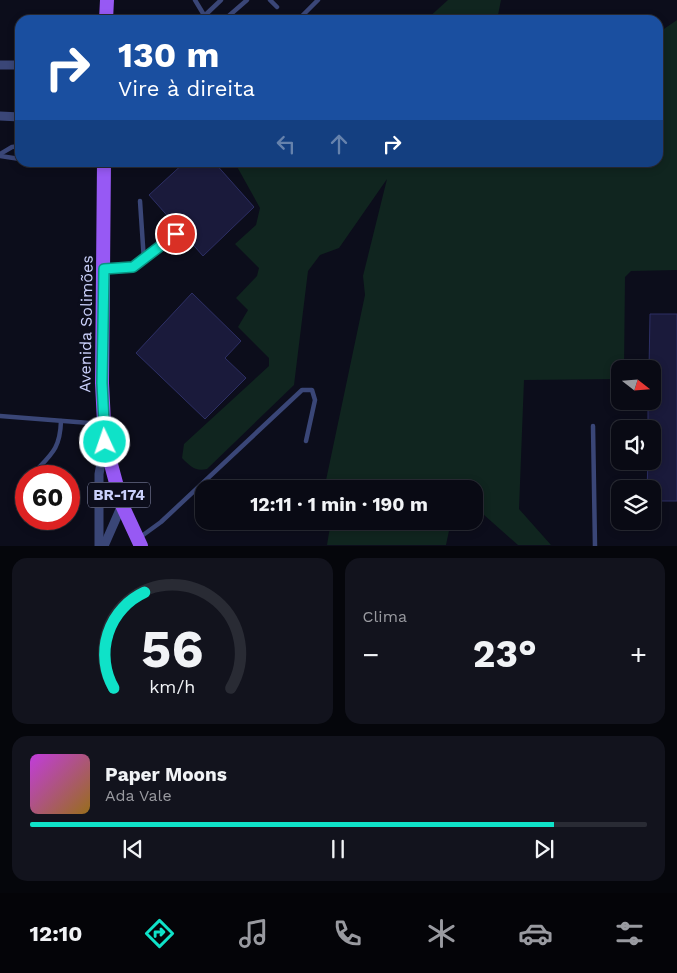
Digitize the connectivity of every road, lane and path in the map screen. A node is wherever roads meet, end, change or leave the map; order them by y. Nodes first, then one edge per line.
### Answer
1 (106, 0) edge
2 (195, 0) edge
3 (221, 0) edge
4 (247, 0) edge
5 (270, 0) edge
6 (318, 0) edge
7 (277, 7) dead end
8 (106, 15) edge
9 (202, 15) edge
10 (208, 15) edge
11 (230, 15) edge
12 (303, 15) edge
13 (0, 65) edge
14 (15, 65) edge
15 (0, 116) edge
16 (15, 118) edge
17 (15, 147) edge
18 (0, 155) edge
19 (15, 159) edge
20 (104, 167) edge
21 (140, 201) dead end
22 (176, 234) dead end
23 (144, 261) junction
24 (104, 269) junction
25 (0, 416) edge
26 (61, 421) junction
27 (104, 424) junction
28 (593, 426) dead end
29 (306, 441) dead end
30 (105, 442) junction
31 (41, 465) edge
32 (122, 505) junction
33 (140, 542) edge
34 (99, 546) edge
35 (104, 546) edge
36 (595, 546) edge

1 - 8 main road
2 - 9 lane
3 - 10 lane
4 - 11 lane
5 - 7 lane
6 - 12 lane
13 - 14 street
15 - 16 street
17 - 18 lane
18 - 19 lane
20 - 24 main road, Avenida Solimões / BR-174
21 - 23 lane
22 - 23 lane
23 - 24 lane
24 - 27 main road, Avenida Solimões / BR-174
25 - 26 lane
26 - 27 lane
26 - 31 lane
27 - 30 main road, Avenida Solimões / BR-174
28 - 36 lane
29 - 33 lane
30 - 32 main road, BR-174
30 - 34 street, Avenida Solimões
32 - 33 main road, BR-174
32 - 35 street

